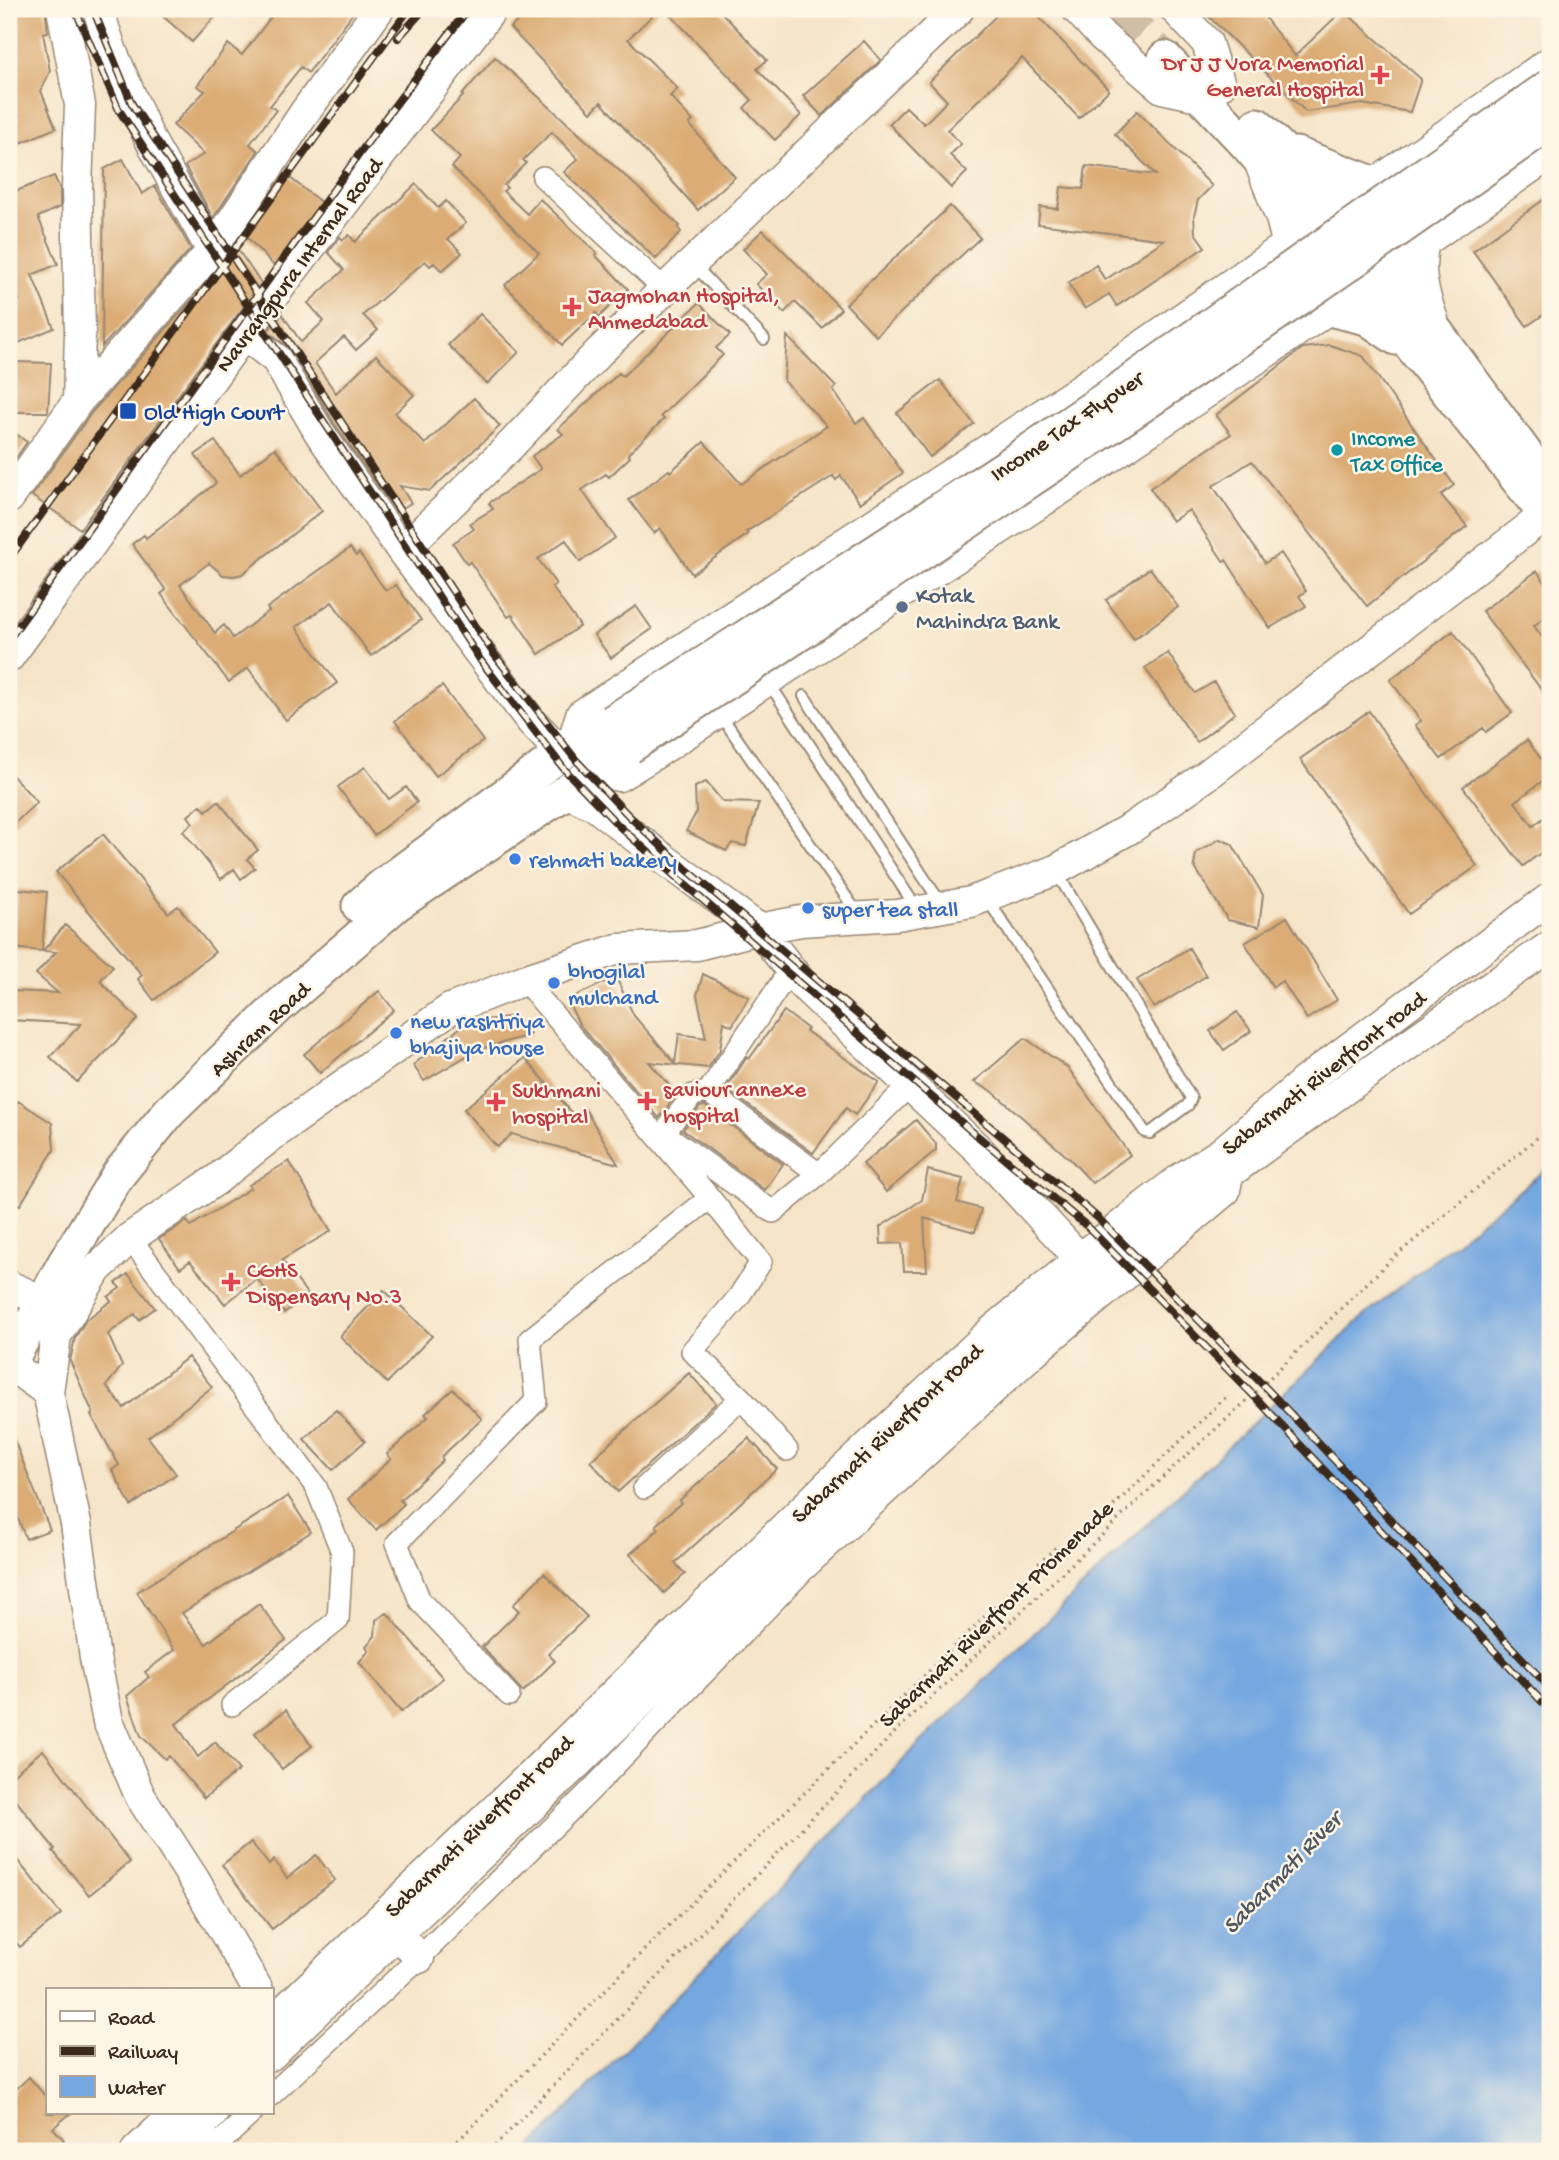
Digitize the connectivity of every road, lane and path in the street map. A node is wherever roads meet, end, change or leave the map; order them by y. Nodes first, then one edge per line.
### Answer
1 (62, 9) edge
2 (98, 9) edge
3 (379, 9) edge
4 (492, 9) edge
5 (959, 9) edge
6 (1076, 9) edge
7 (1175, 9) edge
8 (1172, 51) tunnel mouth
9 (1550, 62) edge
10 (1550, 86) edge
11 (1210, 90) junction
12 (1550, 122) edge
13 (1267, 151) junction
14 (1550, 154) edge
15 (543, 177) dead end
16 (1375, 184) junction
17 (1329, 217) junction
18 (1424, 242) junction
19 (1288, 245) junction
20 (212, 251) junction
21 (1366, 262) junction
22 (693, 264) junction
23 (664, 290) junction
24 (1329, 309) junction
25 (244, 334) junction
26 (764, 339) dead end
27 (1430, 347) junction
28 (78, 401) junction
29 (9, 498) edge
30 (1548, 508) edge
31 (402, 551) junction
32 (9, 657) edge
33 (767, 680) junction
34 (804, 696) dead end
35 (718, 712) junction
36 (620, 734) junction
37 (575, 757) junction
38 (566, 792) junction
39 (1056, 870) junction
40 (985, 896) junction
41 (1550, 898) edge
42 (931, 909) junction
43 (860, 917) junction
44 (759, 929) junction
45 (1550, 946) edge
46 (790, 970) junction
47 (524, 980) junction
48 (910, 1085) junction
49 (708, 1092) junction
50 (1550, 1127) edge
51 (1234, 1167) junction
52 (819, 1174) junction
53 (710, 1198) junction
54 (130, 1238) junction
55 (1080, 1259) junction
56 (30, 1304) edge
57 (9, 1364) edge
58 (48, 1392) junction
59 (1226, 1397) dead end
60 (741, 1398) junction
61 (787, 1450) dead end
62 (644, 1488) dead end
63 (509, 1695) dead end
64 (232, 1705) dead end
65 (399, 1934) junction
66 (419, 1958) junction
67 (257, 1988) edge
68 (276, 2029) edge
69 (273, 2093) edge
70 (249, 2114) edge
71 (202, 2131) edge
72 (136, 2151) edge
73 (173, 2151) edge
74 (448, 2151) edge
75 (490, 2151) edge

1 - 28 street
2 - 20 street
3 - 20 street
4 - 25 street, Navrangpura Internal Road
5 - 22 street
6 - 11 street
7 - 11 street
8 - 11 main road
9 - 16 street
10 - 36 main road, Income Tax Flyover, bridge
11 - 13 main road
12 - 36 main road, Income Tax Flyover, bridge
13 - 16 main road
13 - 17 main road
13 - 19 street
14 - 18 street
15 - 23 street
16 - 17 street
17 - 19 street
17 - 21 main road
18 - 21 street
18 - 27 street
19 - 37 street
20 - 28 street
21 - 24 street
21 - 27 main road
22 - 23 street
22 - 26 lane
23 - 31 street
24 - 27 main road
24 - 33 street
25 - 31 street
25 - 32 street, Navrangpura Internal Road
27 - 30 main road
28 - 29 street
30 - 39 street
31 - 37 street
33 - 35 street
33 - 42 lane
34 - 42 lane
35 - 37 street
35 - 43 lane
36 - 37 main road, Income Tax Flyover
37 - 38 main road, Ashram Road
37 - 56 main road, Ashram Road
38 - 44 street
38 - 56 main road, Ashram Road
39 - 40 street
39 - 40 lane
40 - 42 street
41 - 55 street, Sabarmati Riverfront road
42 - 43 street
43 - 44 street
44 - 46 street
44 - 47 street
45 - 51 street, Sabarmati Riverfront road
46 - 48 street
46 - 49 street
47 - 53 street
47 - 54 street
48 - 52 street
48 - 55 street
49 - 52 street
49 - 52 street
50 - 75 path, Sabarmati Riverfront Promenade
51 - 65 street, Sabarmati Riverfront road
51 - 66 street
53 - 60 street
53 - 63 street
54 - 56 street
54 - 64 street
55 - 68 street, Sabarmati Riverfront road
56 - 57 main road, Ashram Road
56 - 58 street
57 - 58 street
58 - 67 street
59 - 74 path
60 - 61 street
60 - 62 street
65 - 66 street
65 - 68 street, Sabarmati Riverfront road
66 - 69 street
70 - 71 street
71 - 72 street
71 - 73 street

